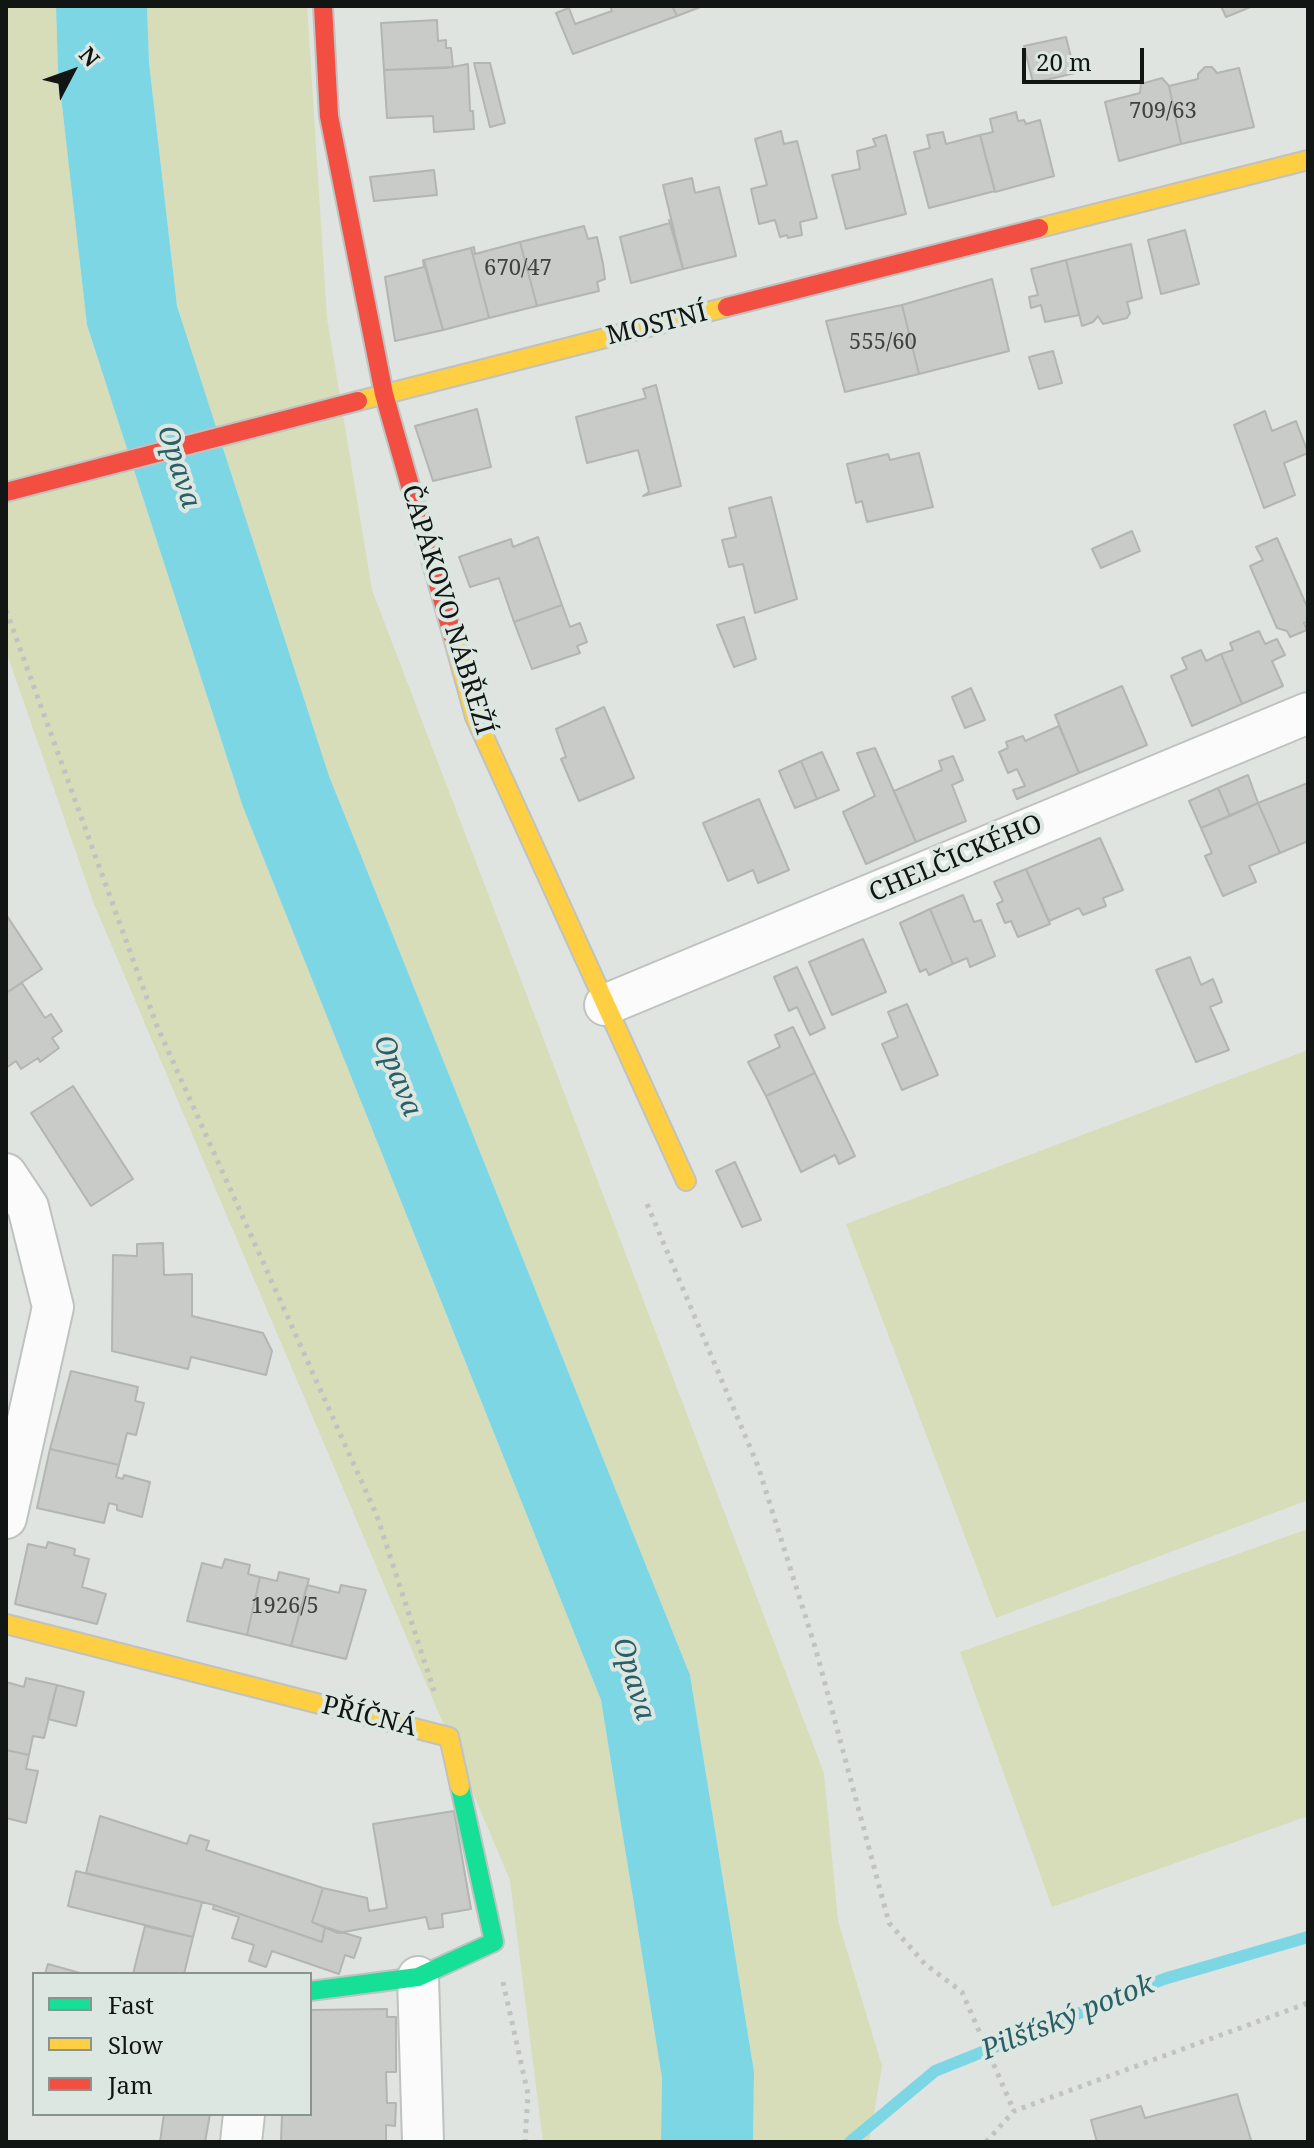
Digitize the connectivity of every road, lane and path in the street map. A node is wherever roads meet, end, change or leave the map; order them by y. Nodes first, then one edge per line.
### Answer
1 (323, 6) edge
2 (1308, 160) edge
3 (384, 394) junction
4 (6, 492) edge
5 (6, 610) edge
6 (1308, 713) edge
7 (605, 1005) junction
8 (6, 1174) edge
9 (686, 1181) dead end
10 (648, 1207) dead end
11 (6, 1518) edge
12 (6, 1624) edge
13 (449, 1737) junction
14 (494, 1942) junction
15 (418, 1977) junction
16 (312, 1991) edge
17 (1308, 2003) edge
18 (1014, 2111) junction
19 (244, 2116) edge
20 (241, 2142) edge
21 (423, 2142) edge
22 (525, 2142) edge
23 (986, 2142) edge

1 - 3 street, ČAPÁKOVO NÁBŘEŽÍ
2 - 3 street, MOSTNÍ
3 - 4 street, MOSTNÍ
3 - 7 street, ČAPÁKOVO NÁBŘEŽÍ
5 - 13 path
6 - 7 street, CHELČICKÉHO
7 - 9 street, ČAPÁKOVO NÁBŘEŽÍ
8 - 11 street
10 - 18 path
12 - 13 street, PŘÍČNÁ
13 - 14 street, PŘÍČNÁ
14 - 15 street
14 - 22 path
15 - 16 street
15 - 21 street
17 - 18 path
18 - 23 path
19 - 20 street

